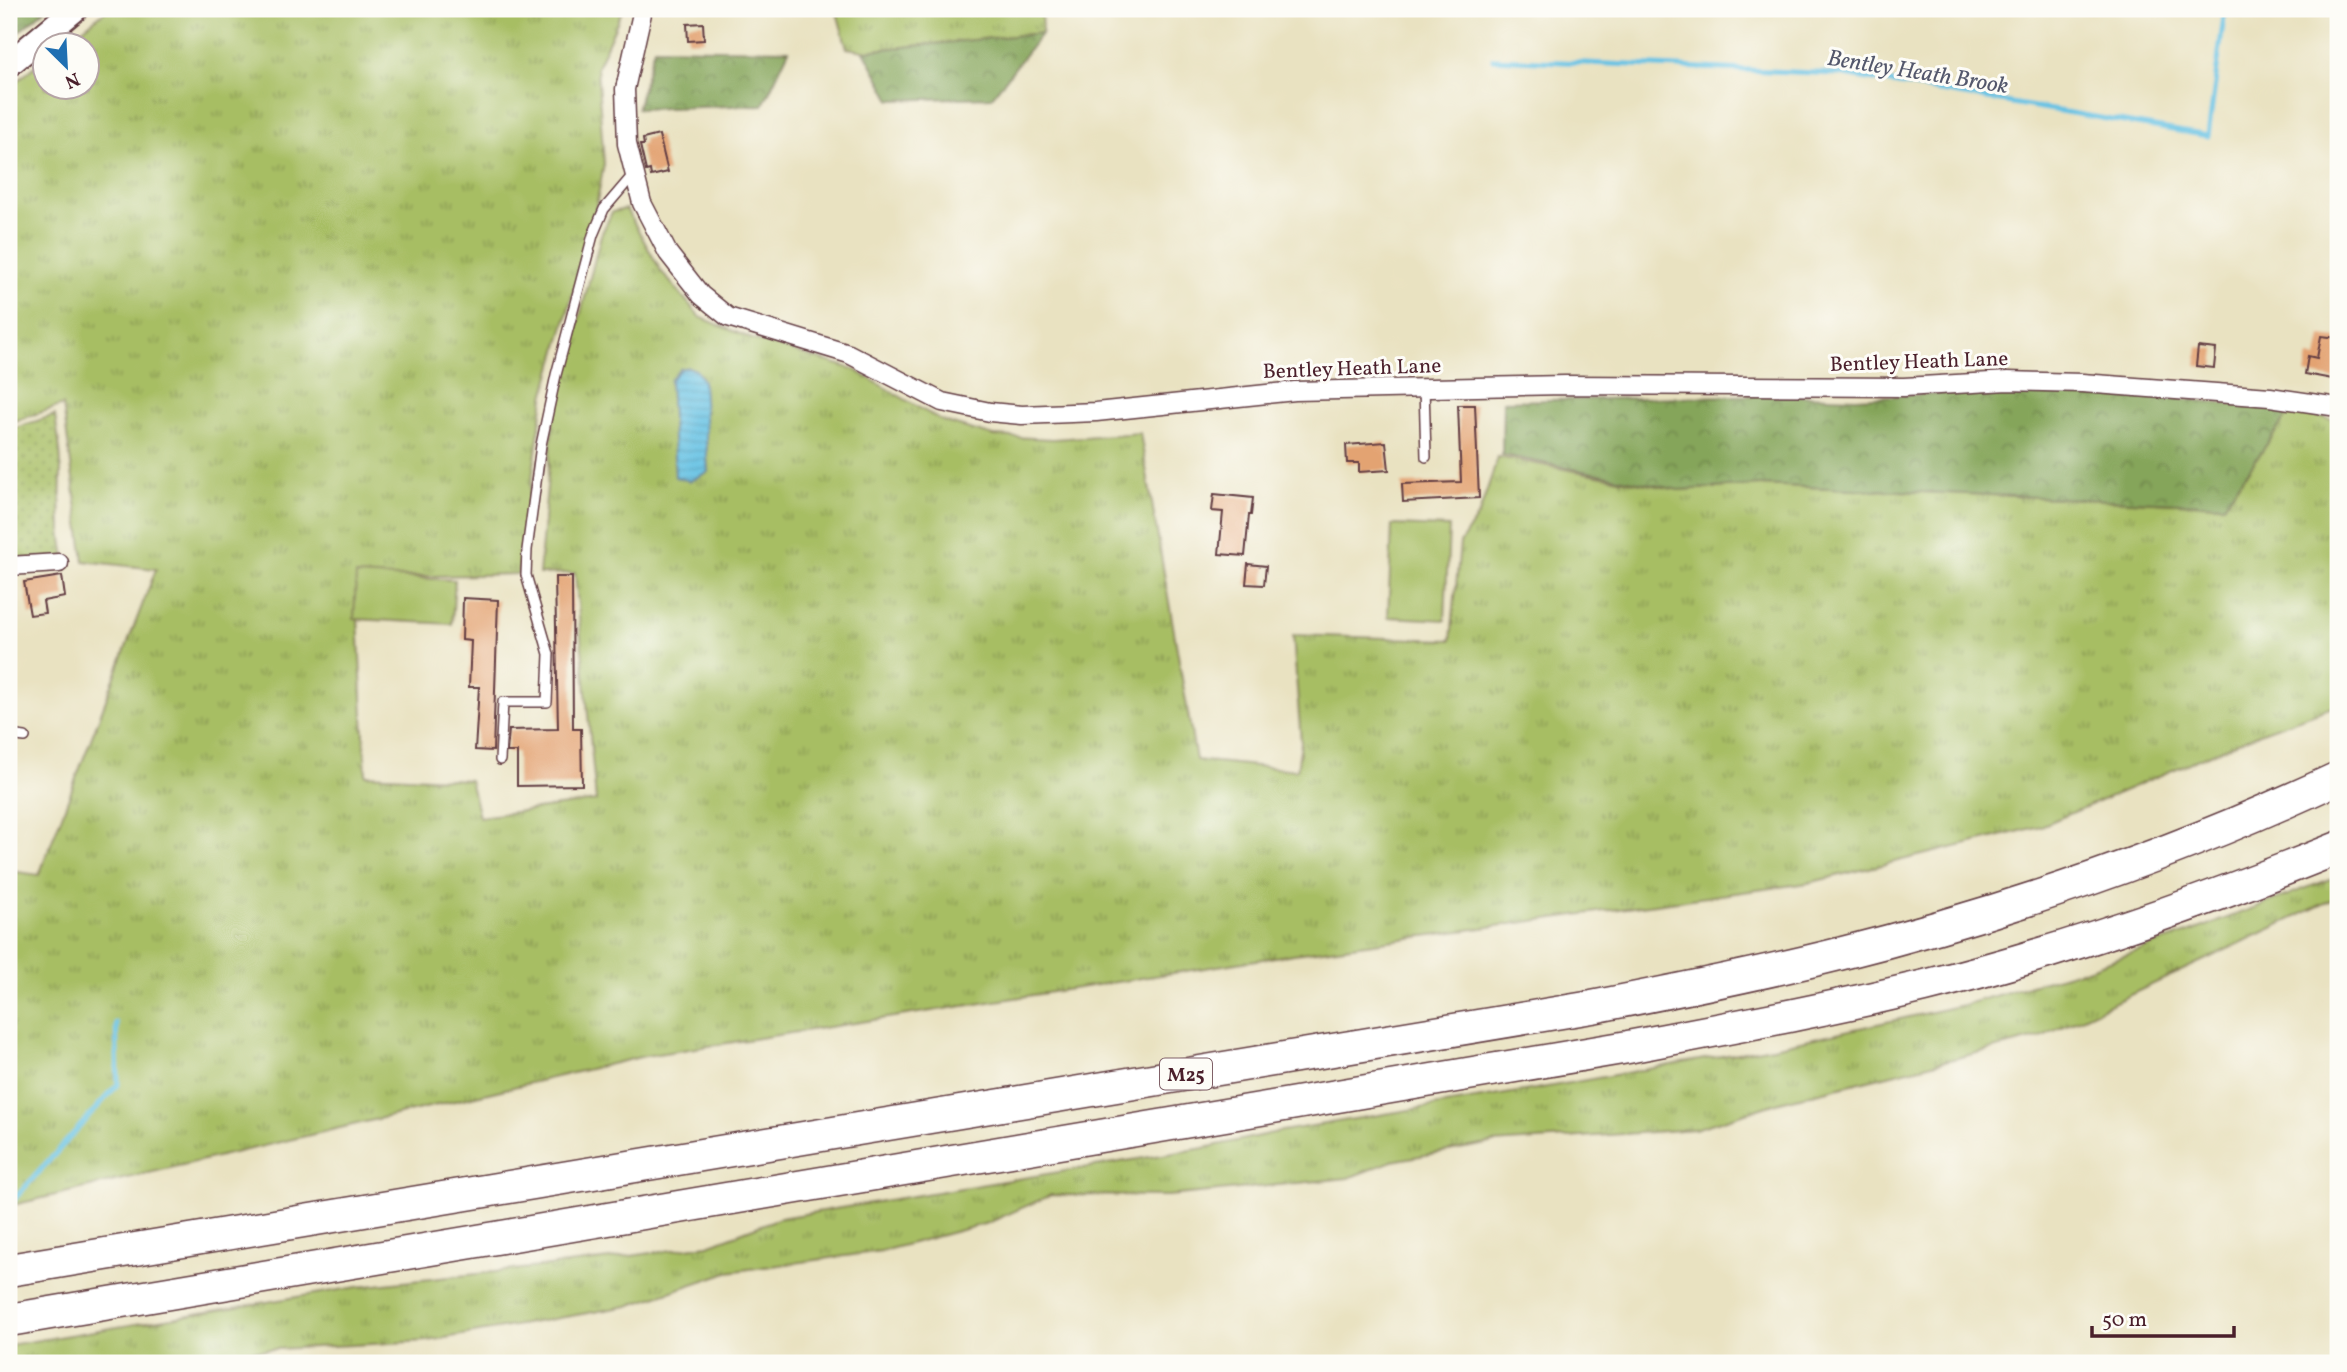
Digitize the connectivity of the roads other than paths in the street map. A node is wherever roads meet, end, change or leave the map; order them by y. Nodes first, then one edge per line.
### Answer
1 (75, 9) edge
2 (643, 9) edge
3 (9, 64) edge
4 (634, 174) junction
5 (1424, 387) junction
6 (2338, 407) edge
7 (1426, 457) dead end
8 (60, 563) dead end
9 (9, 566) edge
10 (9, 735) edge
11 (25, 737) dead end
12 (500, 760) dead end
13 (2338, 778) edge
14 (2338, 848) edge
15 (9, 1270) edge
16 (9, 1320) edge

1 - 3 street
2 - 4 street, Bentley Heath Lane
4 - 5 street, Bentley Heath Lane
4 - 12 lane
5 - 6 street, Bentley Heath Lane
5 - 7 lane
8 - 9 street
10 - 11 lane
13 - 15 highway, M25
14 - 16 highway, M25

